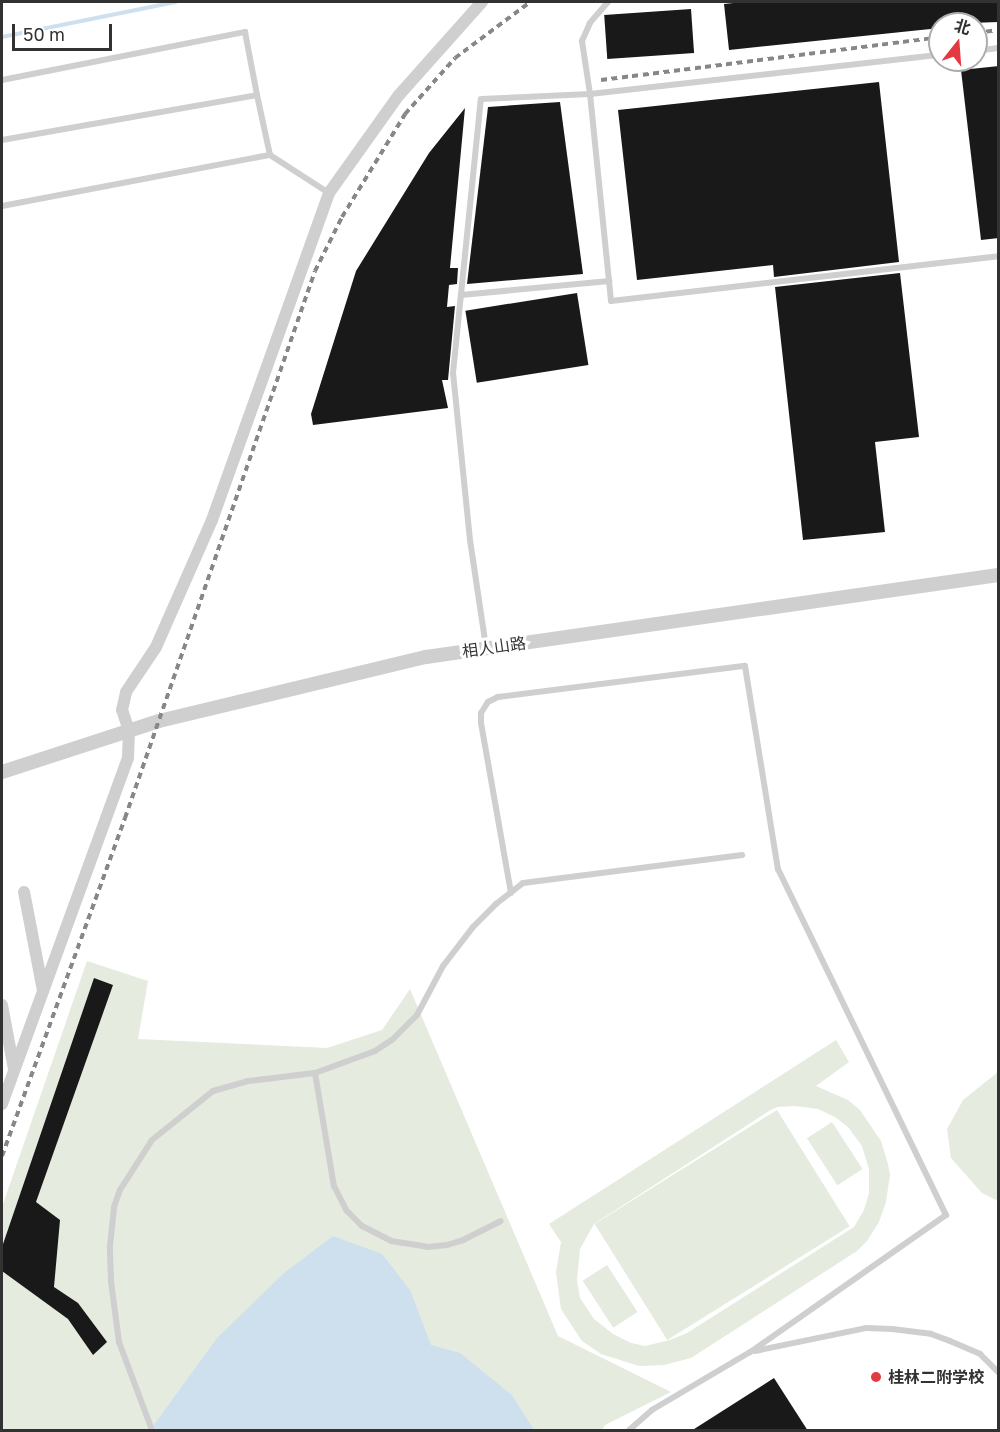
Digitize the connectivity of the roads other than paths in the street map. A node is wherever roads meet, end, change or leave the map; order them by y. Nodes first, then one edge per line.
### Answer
1 (482, 2) edge
2 (608, 2) edge
3 (928, 56) edge
4 (2, 80) edge
5 (590, 94) junction
6 (257, 95) junction
7 (2, 140) edge
8 (270, 155) junction
9 (329, 193) junction
10 (2, 206) edge
11 (999, 256) edge
12 (609, 281) junction
13 (461, 295) junction
14 (999, 575) edge
15 (486, 648) junction
16 (129, 731) junction
17 (2, 772) edge
18 (742, 855) dead end
19 (24, 892) dead end
20 (511, 893) junction
21 (43, 991) junction
22 (2, 1005) edge
23 (14, 1069) junction
24 (315, 1074) junction
25 (2, 1104) edge
26 (501, 1221) dead end
27 (750, 1352) junction
28 (999, 1372) edge
29 (152, 1431) edge
30 (629, 1431) edge

1 - 9 street
2 - 5 lane
3 - 5 lane
4 - 6 lane
5 - 12 lane
5 - 13 lane
6 - 7 lane
6 - 8 lane
8 - 9 lane
8 - 10 lane
9 - 16 street
11 - 12 lane
12 - 13 lane
13 - 15 lane
14 - 15 street, 相人山路
15 - 16 street, 相人山路
16 - 17 street, 相人山路
16 - 21 street
18 - 20 lane
19 - 21 street
20 - 24 lane
20 - 27 lane
21 - 23 street
22 - 23 street
23 - 25 street
24 - 26 lane
24 - 29 lane
27 - 28 lane
27 - 30 lane

